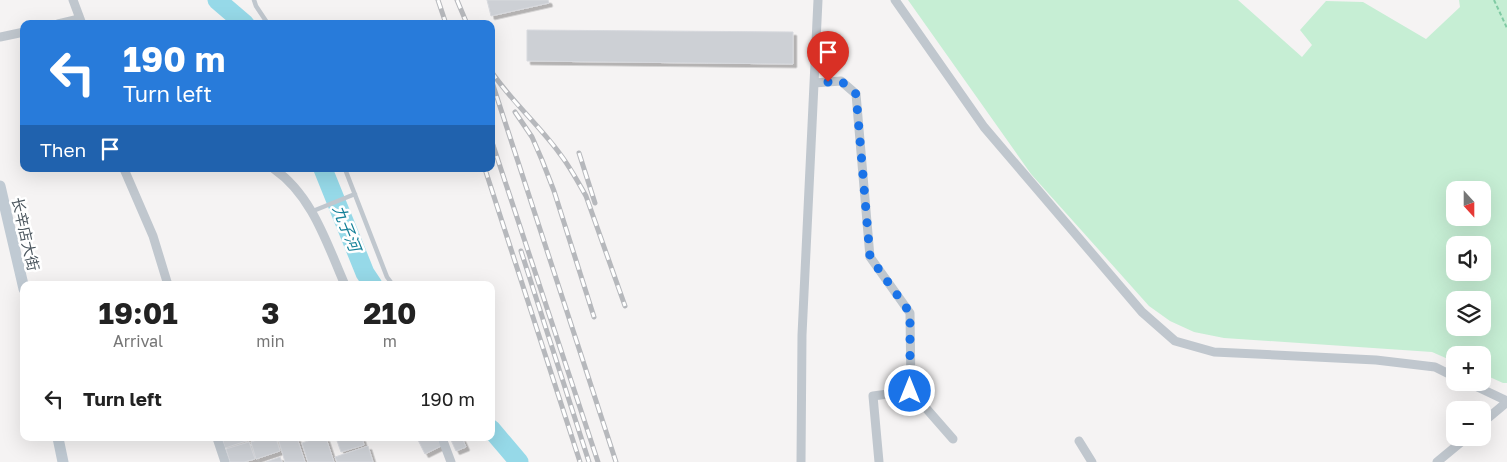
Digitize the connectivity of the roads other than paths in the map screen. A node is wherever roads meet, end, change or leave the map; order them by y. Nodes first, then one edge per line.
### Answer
1 (73, 0) edge
2 (254, 0) edge
3 (818, 0) edge
4 (895, 0) edge
5 (81, 20) edge
6 (265, 20) edge
7 (20, 33) edge
8 (0, 37) edge
9 (814, 83) junction
10 (125, 172) edge
11 (279, 172) edge
12 (346, 172) edge
13 (0, 186) edge
14 (355, 194) junction
15 (313, 212) junction
16 (22, 281) edge
17 (167, 281) edge
18 (343, 281) edge
19 (390, 281) edge
20 (1446, 372) edge
21 (910, 391) junction
22 (1485, 391) edge
23 (1507, 402) edge
24 (1491, 415) edge
25 (953, 438) dead end
26 (59, 441) edge
27 (219, 441) edge
28 (443, 441) edge
29 (1079, 441) dead end
30 (1456, 446) edge
31 (64, 462) edge
32 (225, 462) edge
33 (451, 462) edge
34 (802, 462) edge
35 (879, 462) edge
36 (1092, 462) edge
37 (1436, 462) edge

1 - 5 street
2 - 6 lane
3 - 9 street
4 - 20 street
7 - 8 street
9 - 21 street
9 - 34 street
10 - 17 street
11 - 15 street
12 - 14 lane
13 - 16 street, 长辛店大街
14 - 15 lane
14 - 19 lane
15 - 18 street
21 - 25 street
21 - 35 street
22 - 23 street
23 - 24 street
26 - 31 street
27 - 32 street
28 - 33 street
29 - 36 street
30 - 37 street

